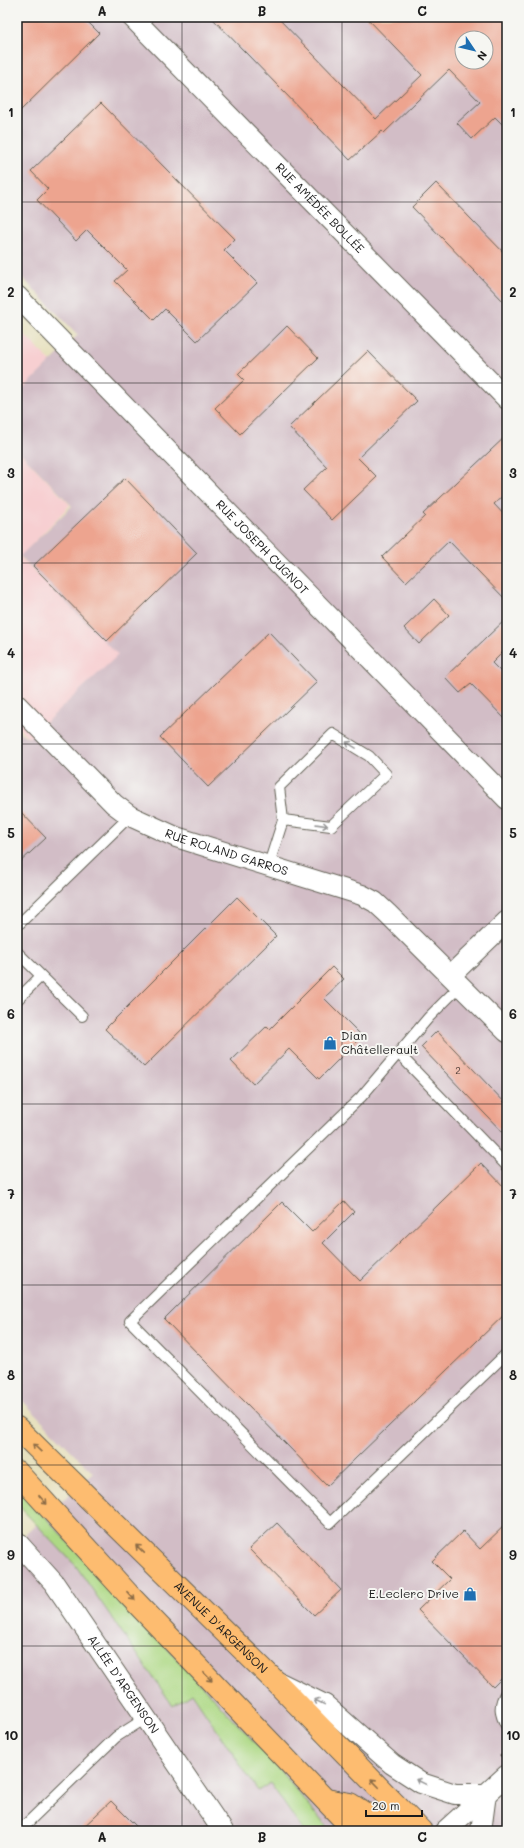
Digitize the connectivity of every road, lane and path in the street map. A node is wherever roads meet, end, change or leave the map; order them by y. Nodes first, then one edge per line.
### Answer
1 (132, 17) edge
2 (17, 296) edge
3 (507, 399) edge
4 (17, 705) edge
5 (507, 799) edge
6 (130, 816) junction
7 (283, 820) junction
8 (269, 864) junction
9 (507, 921) edge
10 (17, 926) edge
11 (18, 955) edge
12 (41, 976) junction
13 (456, 980) junction
14 (17, 1000) edge
15 (82, 1016) dead end
16 (507, 1032) edge
17 (398, 1053) junction
18 (507, 1166) edge
19 (507, 1353) edge
20 (17, 1428) edge
21 (17, 1472) edge
22 (19, 1548) edge
23 (276, 1682) junction
24 (507, 1691) edge
25 (146, 1718) junction
26 (507, 1727) edge
27 (507, 1774) edge
28 (486, 1794) junction
29 (326, 1800) junction
30 (19, 1831) edge
31 (223, 1831) edge
32 (355, 1831) edge
33 (402, 1831) edge
34 (421, 1831) edge
35 (445, 1831) edge
36 (481, 1831) edge

1 - 3 street, RUE AMÉDÉE BOLLÉE
2 - 5 street, RUE JOSEPH CUGNOT
4 - 6 street, RUE ROLAND GARROS
6 - 8 street, RUE ROLAND GARROS
6 - 10 lane
7 -> 7 lane
7 - 8 lane
8 - 13 street, RUE ROLAND GARROS
9 - 13 street
11 - 12 lane
12 - 14 lane
12 - 15 lane
13 - 16 street, RUE ROLAND GARROS
13 - 17 lane
17 - 18 lane
17 - 19 lane
23 -> 20 main road, AVENUE D'ARGENSON
21 -> 29 main road
22 - 25 street, ALLÉE D’ARGENSON
28 -> 23 street
34 -> 23 main road, AVENUE D'ARGENSON
24 - 26 lane
25 - 30 lane
25 - 31 street, ALLÉE D’ARGENSON
27 - 28 street
28 - 35 street
28 - 36 street
29 - 32 main road
29 - 33 main road

